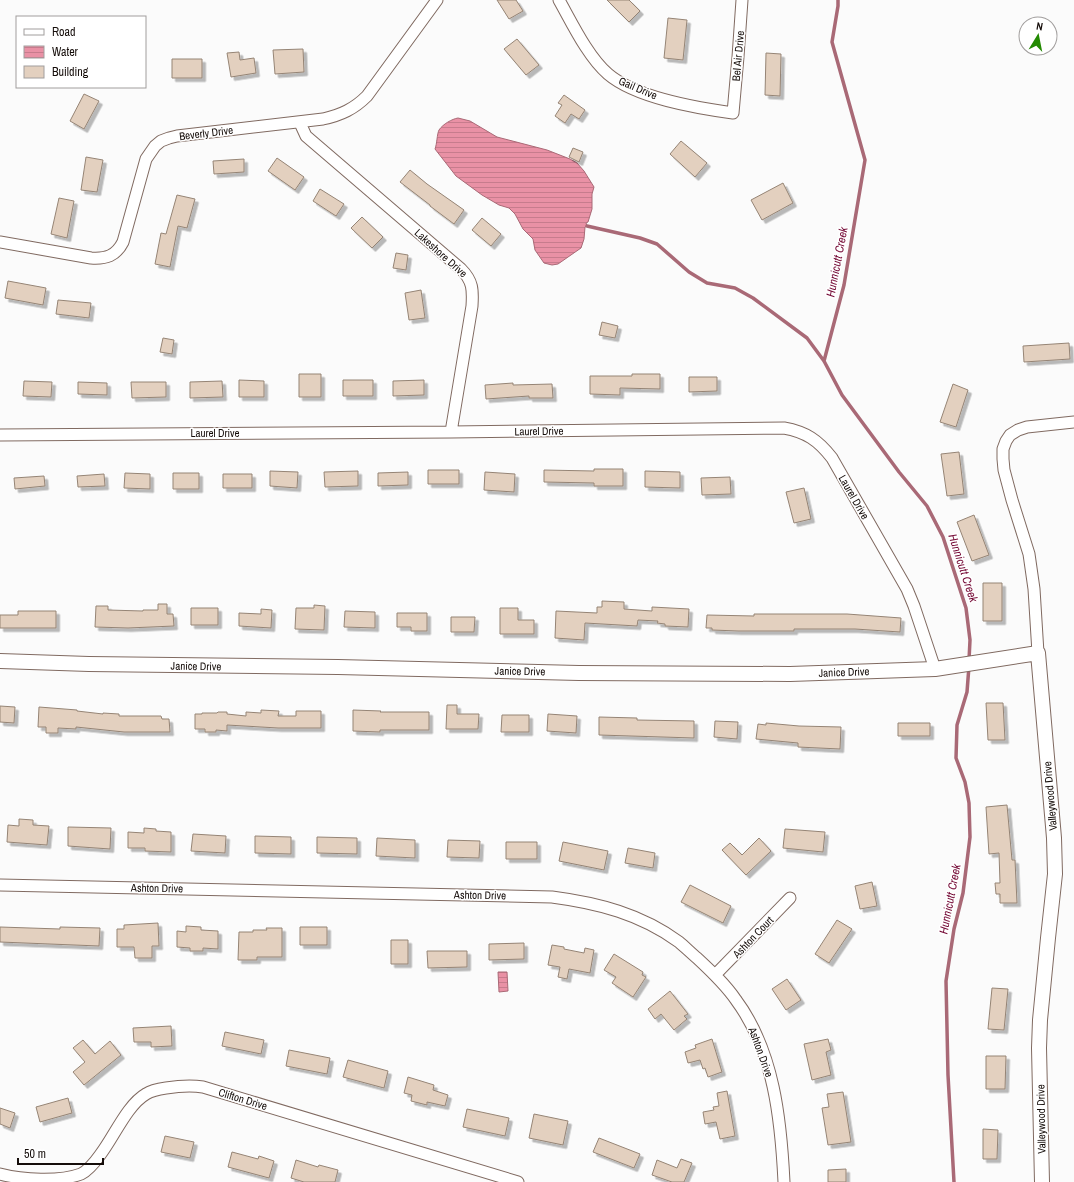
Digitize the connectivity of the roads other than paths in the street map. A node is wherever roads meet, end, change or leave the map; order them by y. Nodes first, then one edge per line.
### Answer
1 (437, 0) edge
2 (559, 0) edge
3 (742, 0) edge
4 (733, 113) joint
5 (300, 123) junction
6 (0, 242) edge
7 (1074, 422) edge
8 (451, 432) junction
9 (0, 435) edge
10 (1038, 653) junction
11 (0, 661) edge
12 (935, 669) junction
13 (0, 885) edge
14 (790, 898) dead end
15 (715, 975) junction
16 (0, 1174) edge
17 (82, 1178) edge
18 (518, 1182) edge
19 (784, 1182) edge
20 (1042, 1182) edge

1 - 5 street, Beverly Drive
2 - 4 street, Gail Drive
3 - 4 street, Bel Air Drive
5 - 6 street, Beverly Drive
5 - 8 street, Lakeshore Drive
7 - 10 street, Valleywood Drive
8 - 9 street, Laurel Drive
8 - 12 street, Laurel Drive
10 - 12 street, Janice Drive
10 - 20 street, Valleywood Drive
11 - 12 street, Janice Drive
13 - 15 street, Ashton Drive
14 - 15 street, Ashton Court
15 - 19 street, Ashton Drive
16 - 17 street, Clifton Drive
17 - 18 street, Clifton Drive

